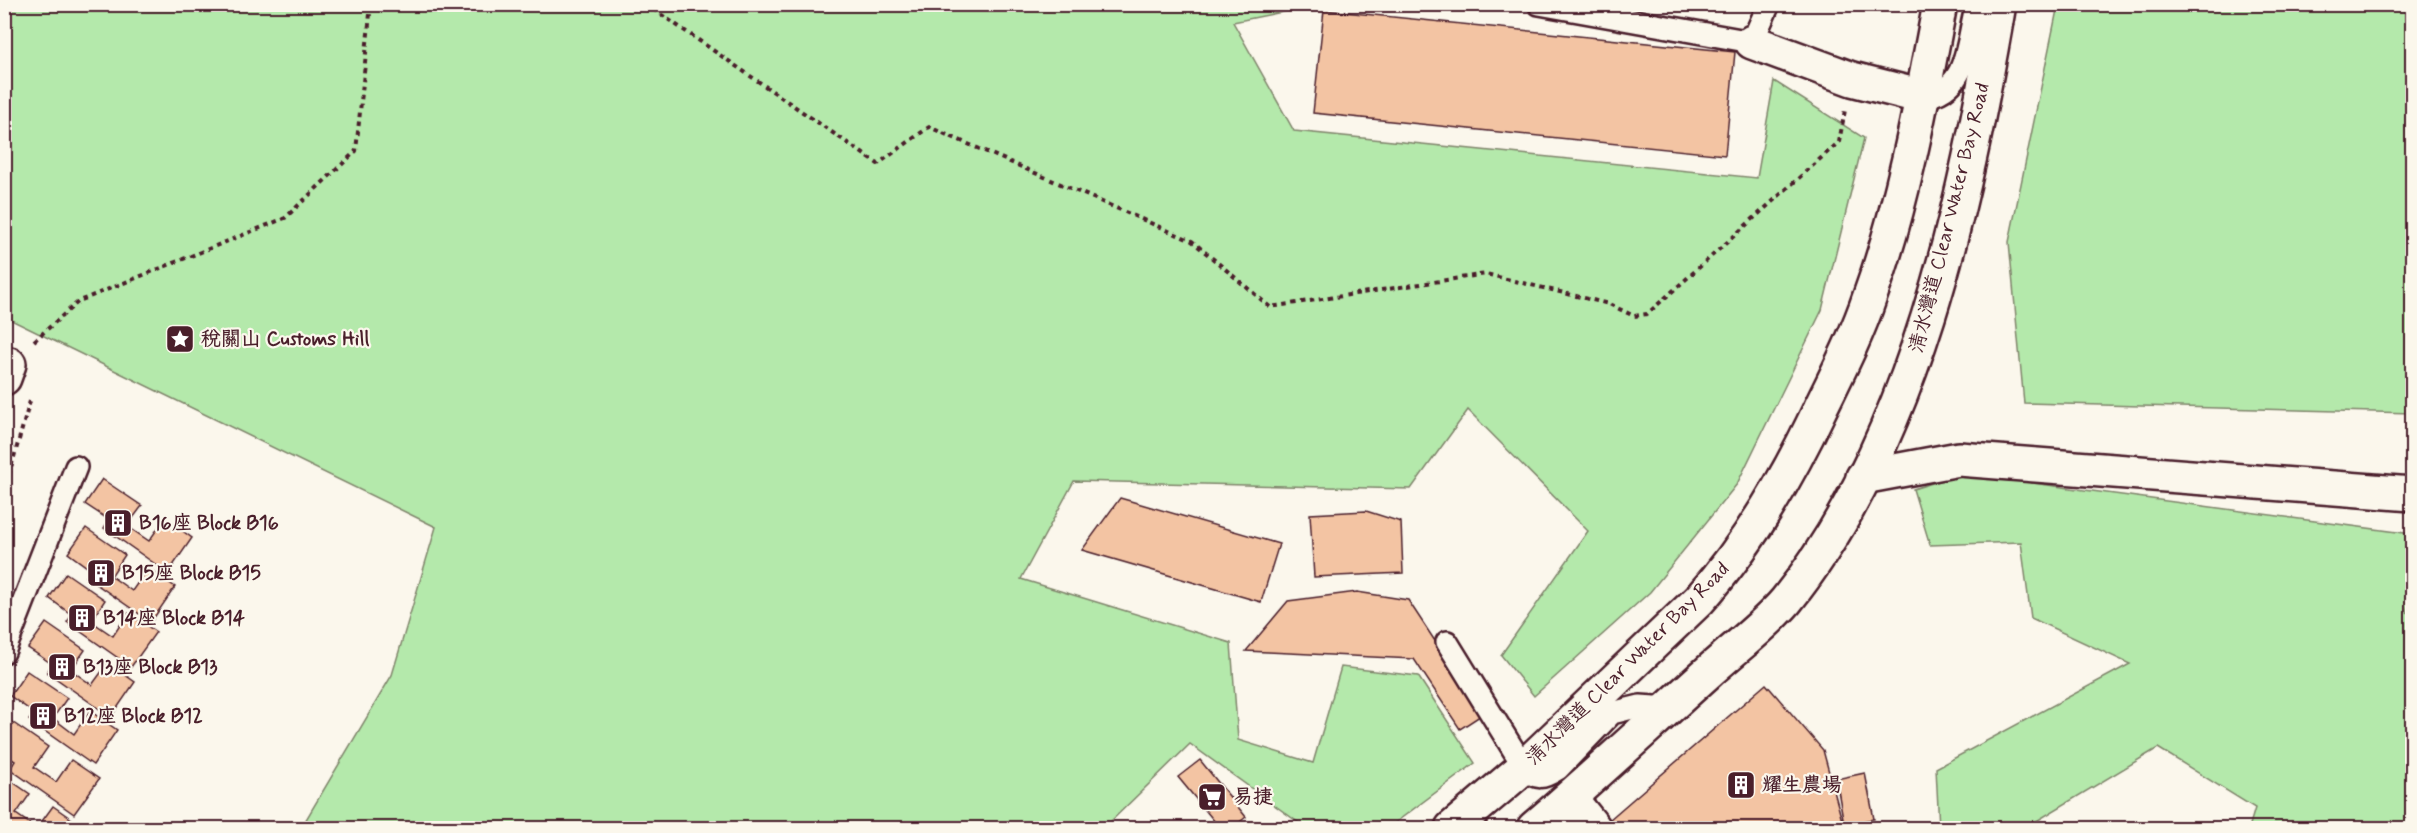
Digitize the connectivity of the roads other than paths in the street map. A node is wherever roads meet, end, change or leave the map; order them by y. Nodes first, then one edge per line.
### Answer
1 (1539, 4) edge
2 (1769, 4) edge
3 (1940, 4) edge
4 (1977, 4) edge
5 (1999, 4) edge
6 (1752, 42) junction
7 (1923, 97) junction
8 (76, 467) dead end
9 (1863, 477) junction
10 (2412, 494) edge
11 (1447, 642) dead end
12 (4, 652) edge
13 (1668, 708) junction
14 (1524, 767) junction
15 (1570, 798) junction
16 (1452, 828) edge
17 (1534, 828) edge
18 (1594, 828) edge

1 - 6 lane
2 - 6 lane
3 - 7 main road, 清水灣道 Clear Water Bay Road
4 - 7 lane
5 - 9 main road, 清水灣道 Clear Water Bay Road
6 - 7 main road
7 - 14 main road, 清水灣道 Clear Water Bay Road
8 - 12 lane
9 - 10 main road
9 - 13 main road, 清水灣道 Clear Water Bay Road
11 - 14 lane
13 - 14 lane
13 - 15 main road, 清水灣道 Clear Water Bay Road
14 - 16 main road, 清水灣道 Clear Water Bay Road
15 - 17 main road, 清水灣道 Clear Water Bay Road
15 - 18 main road

